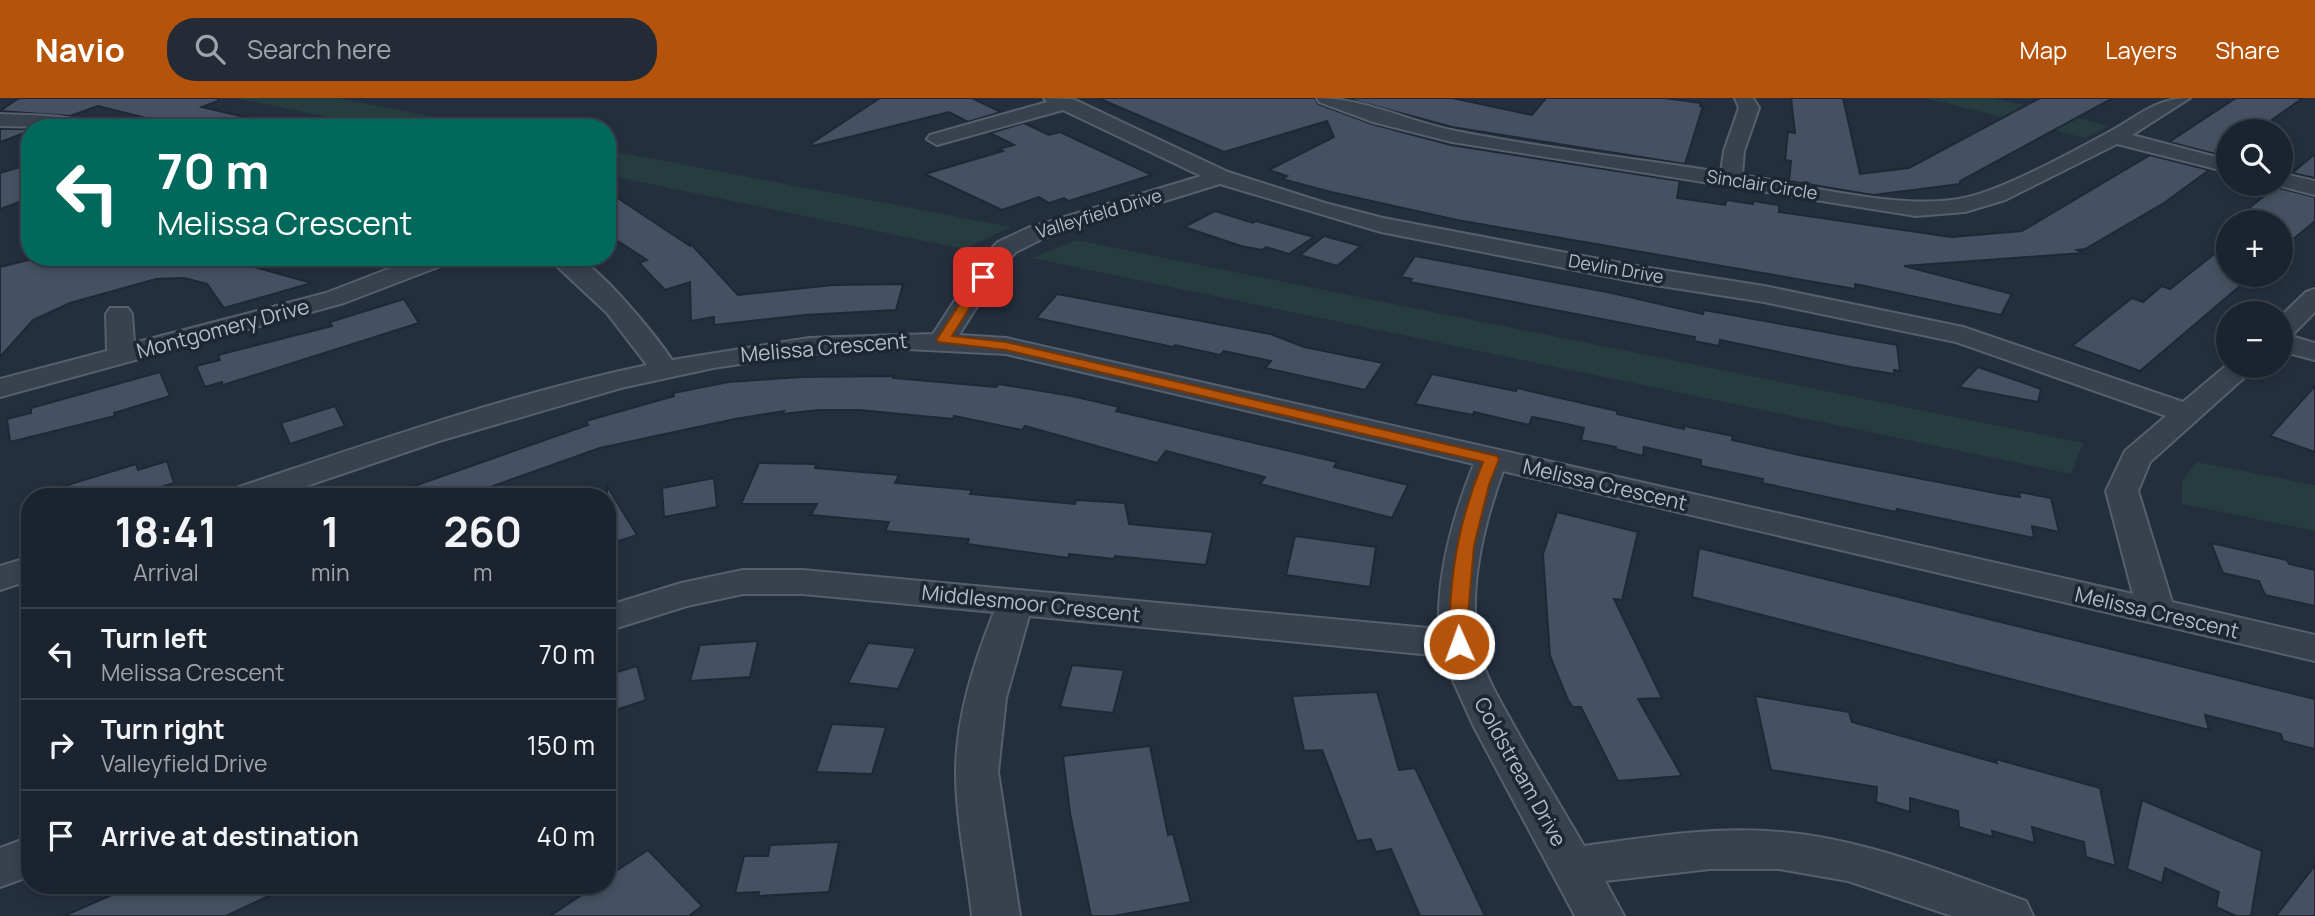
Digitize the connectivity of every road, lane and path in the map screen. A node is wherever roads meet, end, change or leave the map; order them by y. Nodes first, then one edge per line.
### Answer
1 (1326, 98) edge
2 (1744, 98) edge
3 (2181, 98) edge
4 (1059, 101) edge
5 (0, 120) edge
6 (21, 121) edge
7 (2115, 137) junction
8 (937, 139) dead end
9 (2216, 163) edge
10 (1220, 177) junction
11 (1731, 180) junction
12 (2293, 182) edge
13 (2315, 188) edge
14 (419, 266) edge
15 (571, 266) edge
16 (2315, 297) edge
17 (119, 314) dead end
18 (2293, 319) edge
19 (943, 339) junction
20 (2293, 346) edge
21 (2315, 352) edge
22 (121, 356) junction
23 (663, 368) junction
24 (2229, 378) edge
25 (0, 388) edge
26 (2188, 414) junction
27 (1492, 459) junction
28 (269, 488) edge
29 (21, 571) edge
30 (0, 578) edge
31 (1015, 604) junction
32 (2157, 613) junction
33 (616, 616) edge
34 (1459, 644) junction
35 (2315, 648) edge
36 (21, 860) edge
37 (1573, 867) junction
38 (0, 868) edge
39 (996, 916) edge
40 (1600, 916) edge
41 (2009, 916) edge

1 - 11 street, Sinclair Circle
2 - 11 street
3 - 7 street, Sinclair Circle
4 - 8 street
4 - 10 street, Devlin Drive
5 - 6 street
7 - 9 street
7 - 11 street, Sinclair Circle
10 - 19 street, Valleyfield Drive
10 - 26 street, Devlin Drive
12 - 13 street
14 - 22 street, Montgomery Drive
15 - 23 street
16 - 18 street
17 - 22 street
19 - 23 street, Melissa Crescent
19 - 27 street, Melissa Crescent
20 - 21 street
22 - 25 street, Montgomery Drive
23 - 28 street, Melissa Crescent
24 - 26 street
26 - 32 street
27 - 32 street, Melissa Crescent
27 - 34 street, Coldstream Drive
29 - 30 street
31 - 33 street, Middlesmoor Crescent
31 - 34 street, Middlesmoor Crescent
31 - 39 street
32 - 35 street, Melissa Crescent
34 - 37 street, Coldstream Drive
36 - 38 street
37 - 40 street, Coldstream Drive
37 - 41 street

